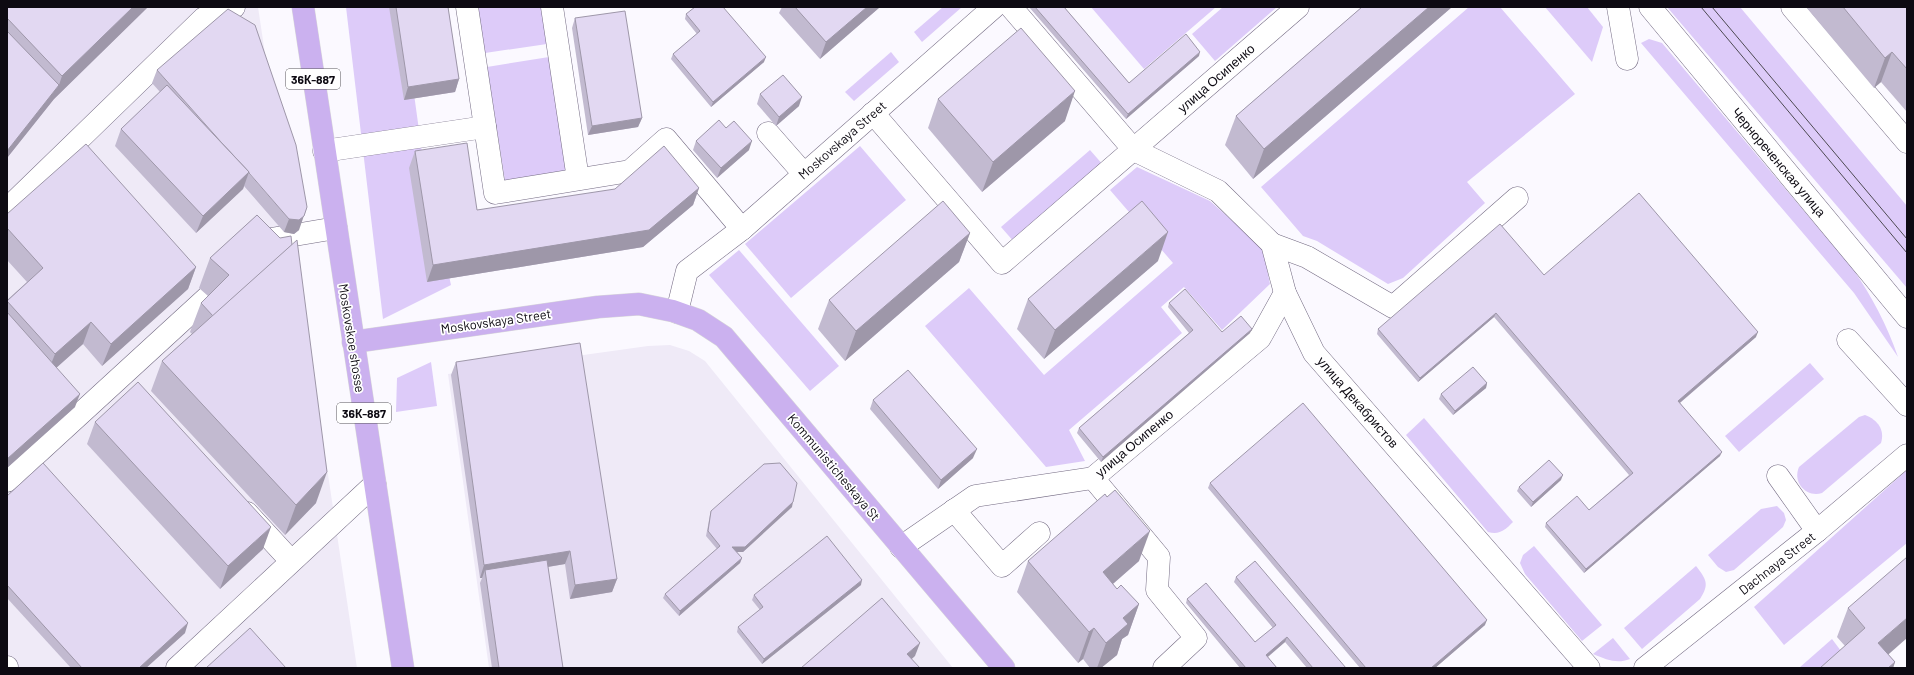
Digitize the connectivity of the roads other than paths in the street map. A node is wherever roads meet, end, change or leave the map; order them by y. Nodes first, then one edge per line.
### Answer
1 (234, 7) edge
2 (302, 7) edge
3 (467, 7) edge
4 (552, 7) edge
5 (994, 7) edge
6 (1011, 7) edge
7 (1298, 7) edge
8 (1618, 7) edge
9 (1650, 7) edge
10 (1792, 7) edge
11 (1627, 59) dead end
12 (873, 113) junction
13 (485, 127) junction
14 (768, 133) dead end
15 (1907, 142) edge
16 (324, 150) junction
17 (1134, 150) junction
18 (804, 174) junction
19 (578, 179) junction
20 (1517, 198) dead end
21 (7, 209) edge
22 (336, 228) junction
23 (742, 229) junction
24 (1272, 244) junction
25 (1285, 293) junction
26 (639, 304) joint
27 (677, 312) junction
28 (1907, 317) edge
29 (1848, 340) dead end
30 (353, 342) junction
31 (1907, 405) edge
32 (1907, 455) edge
33 (1778, 476) dead end
34 (1093, 478) junction
35 (7, 481) edge
36 (375, 484) junction
37 (233, 498) edge
38 (954, 510) junction
39 (1817, 531) junction
40 (1039, 533) dead end
41 (901, 547) junction
42 (291, 561) junction
43 (177, 668) edge
44 (403, 668) edge
45 (1004, 668) edge
46 (1164, 668) edge
47 (1590, 668) edge
48 (1645, 668) edge

1 - 21 street
2 - 16 main road, Moskovskoe shosse / 36К-887
3 - 13 street
4 - 19 street
5 - 12 street, Moskovskaya Street
6 - 17 street
7 - 17 street, улица Осипенко
8 - 11 street
9 - 28 street, Чернореченская улица
10 - 15 street
12 - 17 street, улица Осипенко
12 - 18 street, Moskovskaya Street
13 - 16 street
13 - 19 street
14 - 18 street
16 - 22 main road, Moskovskoe shosse / 36К-887
17 - 24 street
18 - 23 street, Moskovskaya Street
19 - 23 street
20 - 24 street
22 - 30 main road, Moskovskoe shosse / 36К-887
22 - 35 street
23 - 27 street, Moskovskaya Street
24 - 25 street, улица Декабристов
25 - 34 street, улица Осипенко
25 - 47 street, улица Декабристов
26 - 27 main road, Kommunisticheskaya St
26 - 30 main road, Moskovskaya Street
27 - 41 main road, Kommunisticheskaya St
29 - 31 street
30 - 36 main road, Moskovskoe shosse / 36К-887
32 - 39 street, Dachnaya Street
33 - 39 street
34 - 38 street, улица Осипенко
34 - 46 street
36 - 42 street
36 - 44 main road, Moskovskoe shosse / 36К-887
37 - 42 street
38 - 40 street
38 - 41 street, улица Осипенко
39 - 48 street, Dachnaya Street
41 - 45 main road, Kommunisticheskaya St
42 - 43 street

